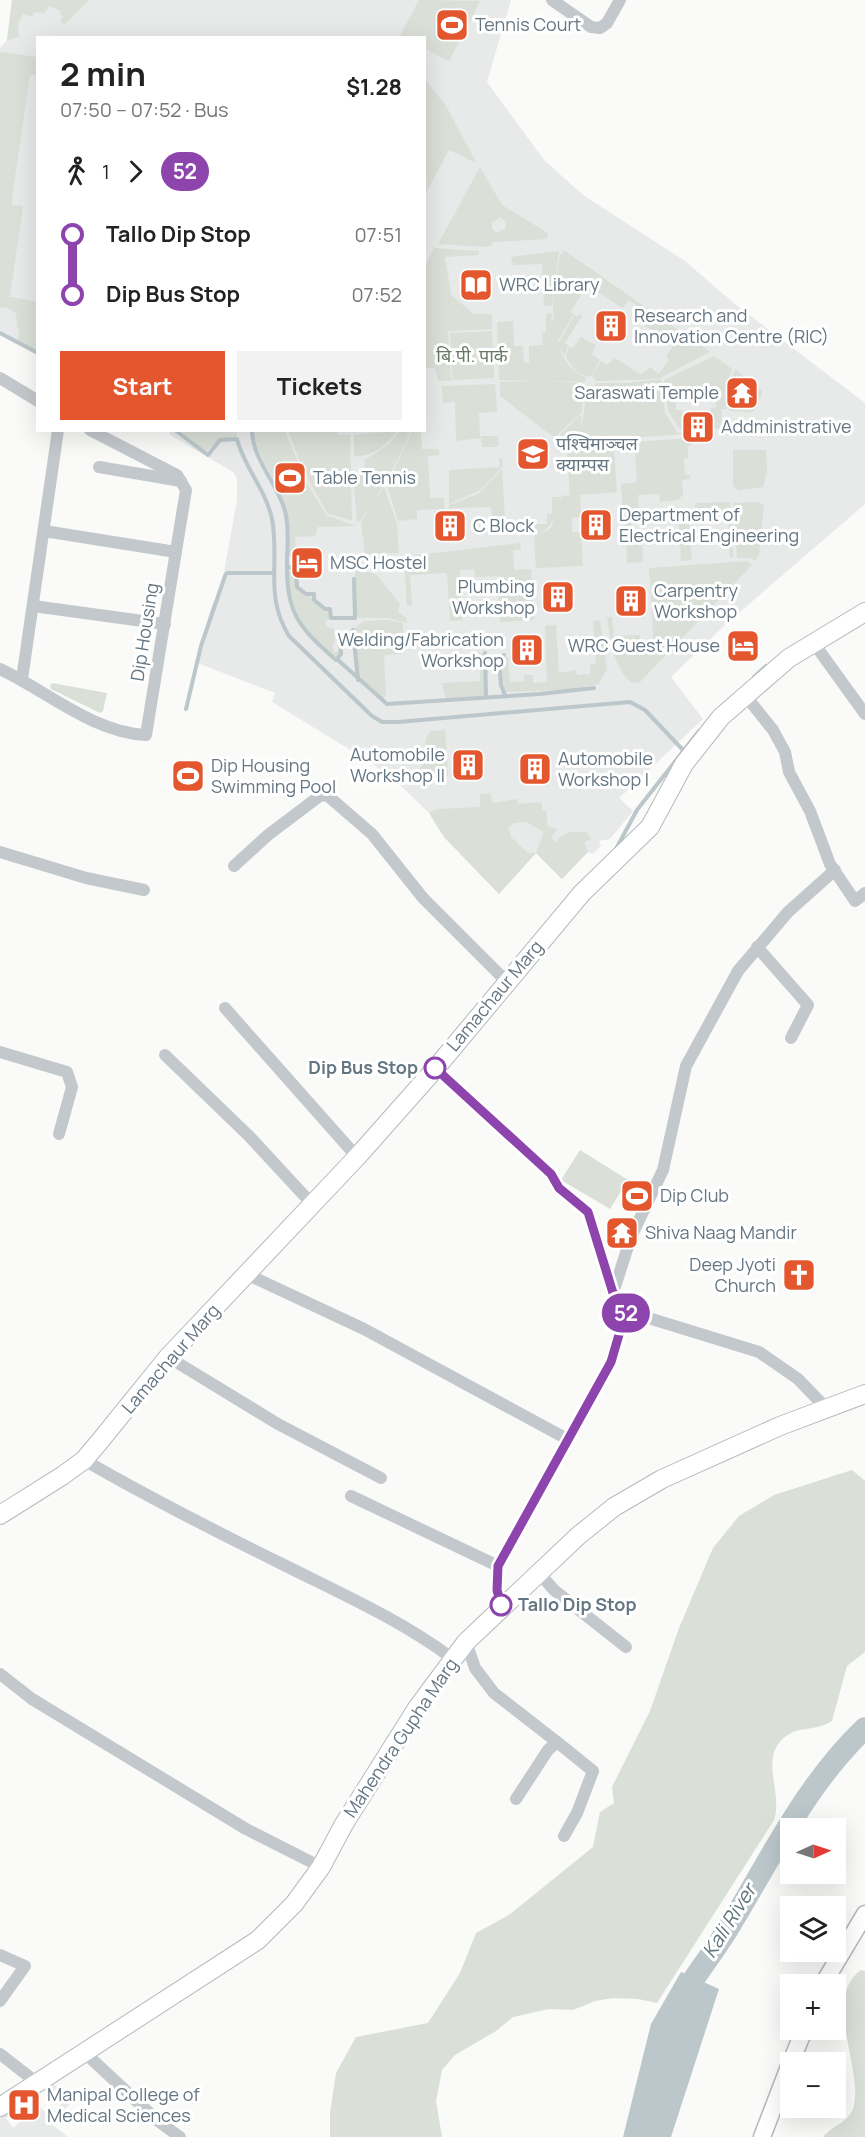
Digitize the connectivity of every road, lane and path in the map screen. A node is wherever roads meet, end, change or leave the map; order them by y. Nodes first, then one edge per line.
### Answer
1 (552, 0) edge
2 (620, 0) edge
3 (0, 378) edge
4 (36, 400) edge
5 (58, 432) edge
6 (94, 432) edge
7 (99, 467) dead end
8 (183, 481) junction
9 (44, 531) junction
10 (177, 552) junction
11 (33, 606) junction
12 (865, 612) edge
13 (165, 624) junction
14 (813, 642) junction
15 (0, 669) edge
16 (22, 679) junction
17 (746, 695) junction
18 (865, 714) edge
19 (0, 852) edge
20 (234, 866) dead end
21 (835, 870) junction
22 (144, 890) dead end
23 (865, 893) edge
24 (757, 947) junction
25 (507, 982) junction
26 (225, 1008) dead end
27 (791, 1038) dead end
28 (0, 1052) edge
29 (165, 1055) dead end
30 (435, 1068) junction
31 (59, 1134) dead end
32 (357, 1157) junction
33 (312, 1204) junction
34 (246, 1274) junction
35 (613, 1293) junction
36 (628, 1304) junction
37 (168, 1357) junction
38 (865, 1394) edge
39 (826, 1408) junction
40 (568, 1440) junction
41 (84, 1460) junction
42 (381, 1478) dead end
43 (351, 1496) dead end
44 (0, 1515) edge
45 (498, 1566) junction
46 (539, 1573) junction
47 (502, 1606) junction
48 (466, 1642) junction
49 (626, 1647) dead end
50 (453, 1659) junction
51 (0, 1674) edge
52 (557, 1742) junction
53 (516, 1799) dead end
54 (564, 1836) dead end
55 (321, 1867) junction
56 (865, 1914) edge
57 (0, 1955) edge
58 (829, 1974) edge
59 (0, 2001) edge
60 (84, 2052) junction
61 (0, 2054) edge
62 (36, 2082) junction
63 (780, 2091) edge
64 (0, 2107) edge
65 (180, 2137) edge
66 (762, 2137) edge

1 - 2 street
3 - 4 street
5 - 9 street
6 - 8 street
7 - 8 street
8 - 10 street, Dip Housing
9 - 10 street
9 - 11 street
10 - 13 street, Dip Housing
11 - 13 street
11 - 16 street
12 - 14 main road, Lamachaur Marg
13 - 16 street, Dip Housing
14 - 17 main road, Lamachaur Marg
14 - 18 street
15 - 16 street, Dip Housing
17 - 21 street
17 - 25 main road, Lamachaur Marg
19 - 22 street
20 - 25 street
21 - 23 street
21 - 24 street
24 - 27 street
24 - 35 street
25 - 30 main road, Lamachaur Marg
26 - 32 street
28 - 31 street
29 - 33 street
30 - 32 main road, Lamachaur Marg
30 - 35 street
32 - 33 main road, Lamachaur Marg
33 - 34 main road, Lamachaur Marg
34 - 37 main road, Lamachaur Marg
34 - 40 street
35 - 36 street
36 - 39 street
36 - 40 street
37 - 41 main road, Lamachaur Marg
37 - 42 street
38 - 39 main road, Mahendra Gupha Marg
39 - 46 main road, Mahendra Gupha Marg
40 - 45 street
41 - 44 main road, Lamachaur Marg
41 - 50 street
43 - 45 street
45 - 47 street
46 - 47 main road, Mahendra Gupha Marg
46 - 49 street
47 - 48 main road, Mahendra Gupha Marg
48 - 50 main road, Mahendra Gupha Marg
48 - 52 street
50 - 55 main road, Mahendra Gupha Marg
51 - 55 street
52 - 53 street
52 - 54 street
55 - 60 main road, Mahendra Gupha Marg
56 - 58 main road
57 - 59 street
60 - 62 main road, Mahendra Gupha Marg
60 - 65 street
61 - 62 street
62 - 64 main road, Mahendra Gupha Marg
63 - 66 main road

